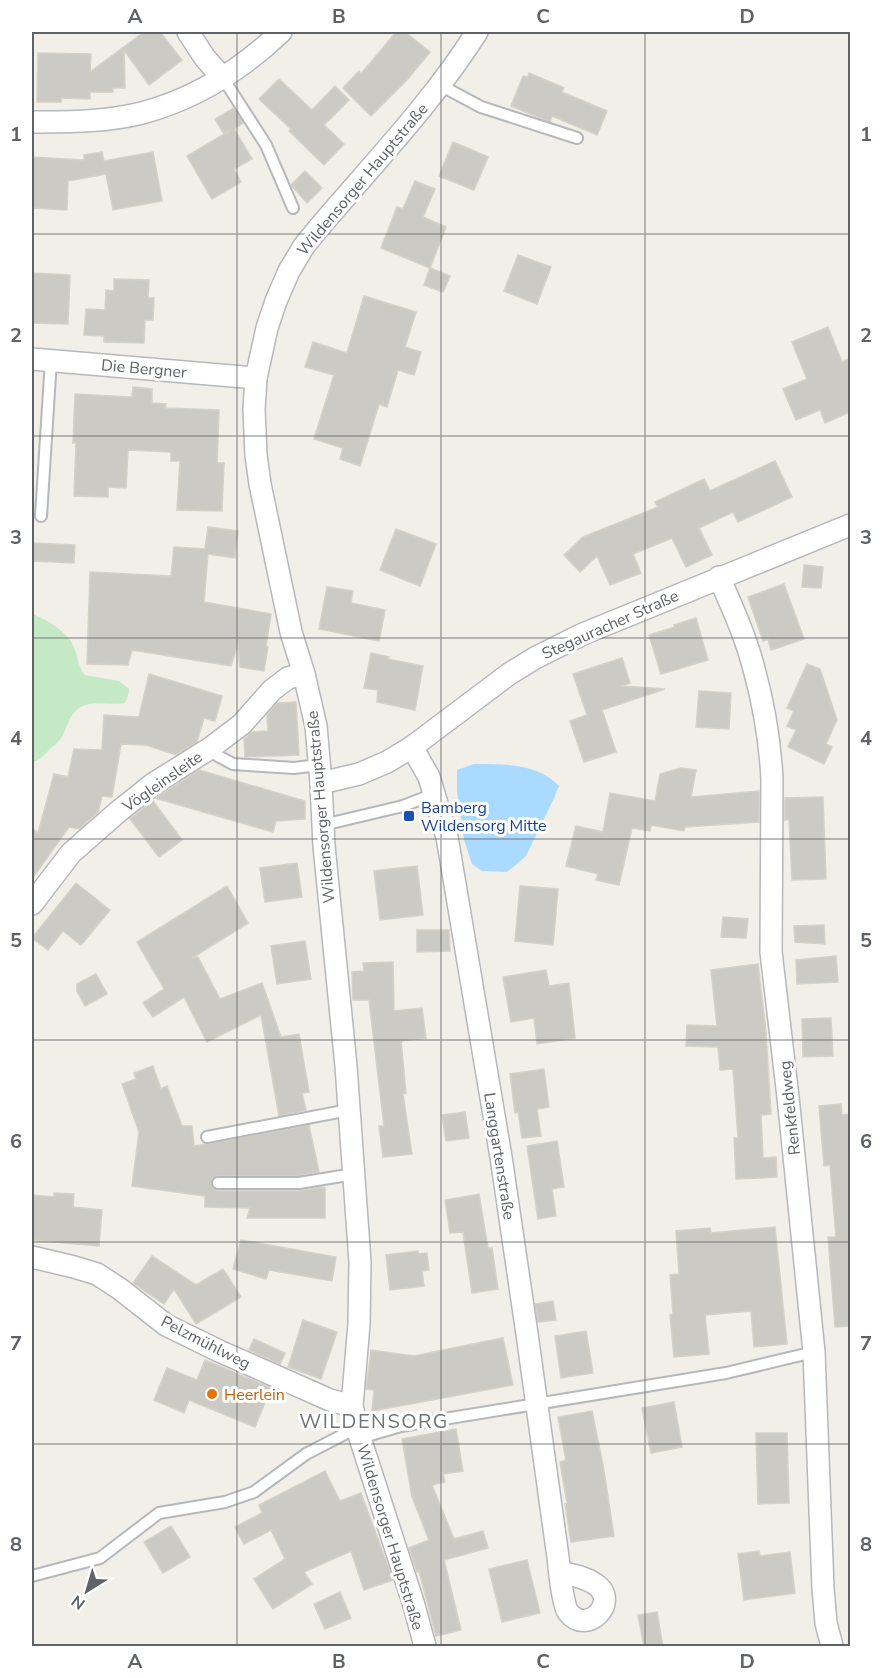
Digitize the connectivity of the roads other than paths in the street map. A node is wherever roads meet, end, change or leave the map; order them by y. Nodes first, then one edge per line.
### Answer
1 (188, 32) edge
2 (280, 32) edge
3 (477, 32) edge
4 (223, 78) junction
5 (440, 85) junction
6 (32, 122) edge
7 (577, 138) dead end
8 (293, 208) dead end
9 (41, 360) edge
10 (256, 378) junction
11 (41, 516) dead end
12 (850, 525) edge
13 (719, 577) junction
14 (304, 674) junction
15 (412, 747) junction
16 (209, 749) junction
17 (320, 774) junction
18 (434, 794) junction
19 (323, 825) junction
20 (32, 904) edge
21 (349, 1110) junction
22 (207, 1137) dead end
23 (354, 1174) junction
24 (218, 1183) dead end
25 (32, 1257) edge
26 (814, 1352) junction
27 (537, 1404) junction
28 (352, 1406) junction
29 (359, 1433) junction
30 (560, 1572) dead end
31 (32, 1576) edge
32 (425, 1647) edge
33 (832, 1647) edge

1 - 4 street
2 - 4 street
3 - 5 street, Wildensorger Hauptstraße
4 - 6 street
4 - 8 lane
5 - 7 lane
5 - 10 street, Wildensorger Hauptstraße
9 - 10 street, Die Bergner
9 - 11 lane
10 - 14 street, Wildensorger Hauptstraße
12 - 13 street, Stegauracher Straße
13 - 15 street, Stegauracher Straße
13 - 26 street, Renkfeldweg
14 - 16 street, Vögleinsleite
14 - 17 street, Wildensorger Hauptstraße
15 - 17 street, Stegauracher Straße
15 - 18 street, Langgartenstraße
16 - 17 lane
16 - 20 street, Vögleinsleite
17 - 19 street, Wildensorger Hauptstraße
18 - 19 lane
18 - 27 street, Langgartenstraße
19 - 21 street, Wildensorger Hauptstraße
21 - 22 lane
21 - 23 street, Wildensorger Hauptstraße
23 - 24 lane
23 - 28 street, Wildensorger Hauptstraße
25 - 28 street, Pelzmühlweg
26 - 27 lane
26 - 33 street, Renkfeldweg
27 - 29 lane
27 - 30 street, Langgartenstraße
28 - 29 street, Wildensorger Hauptstraße
29 - 31 lane
29 - 32 street, Wildensorger Hauptstraße

